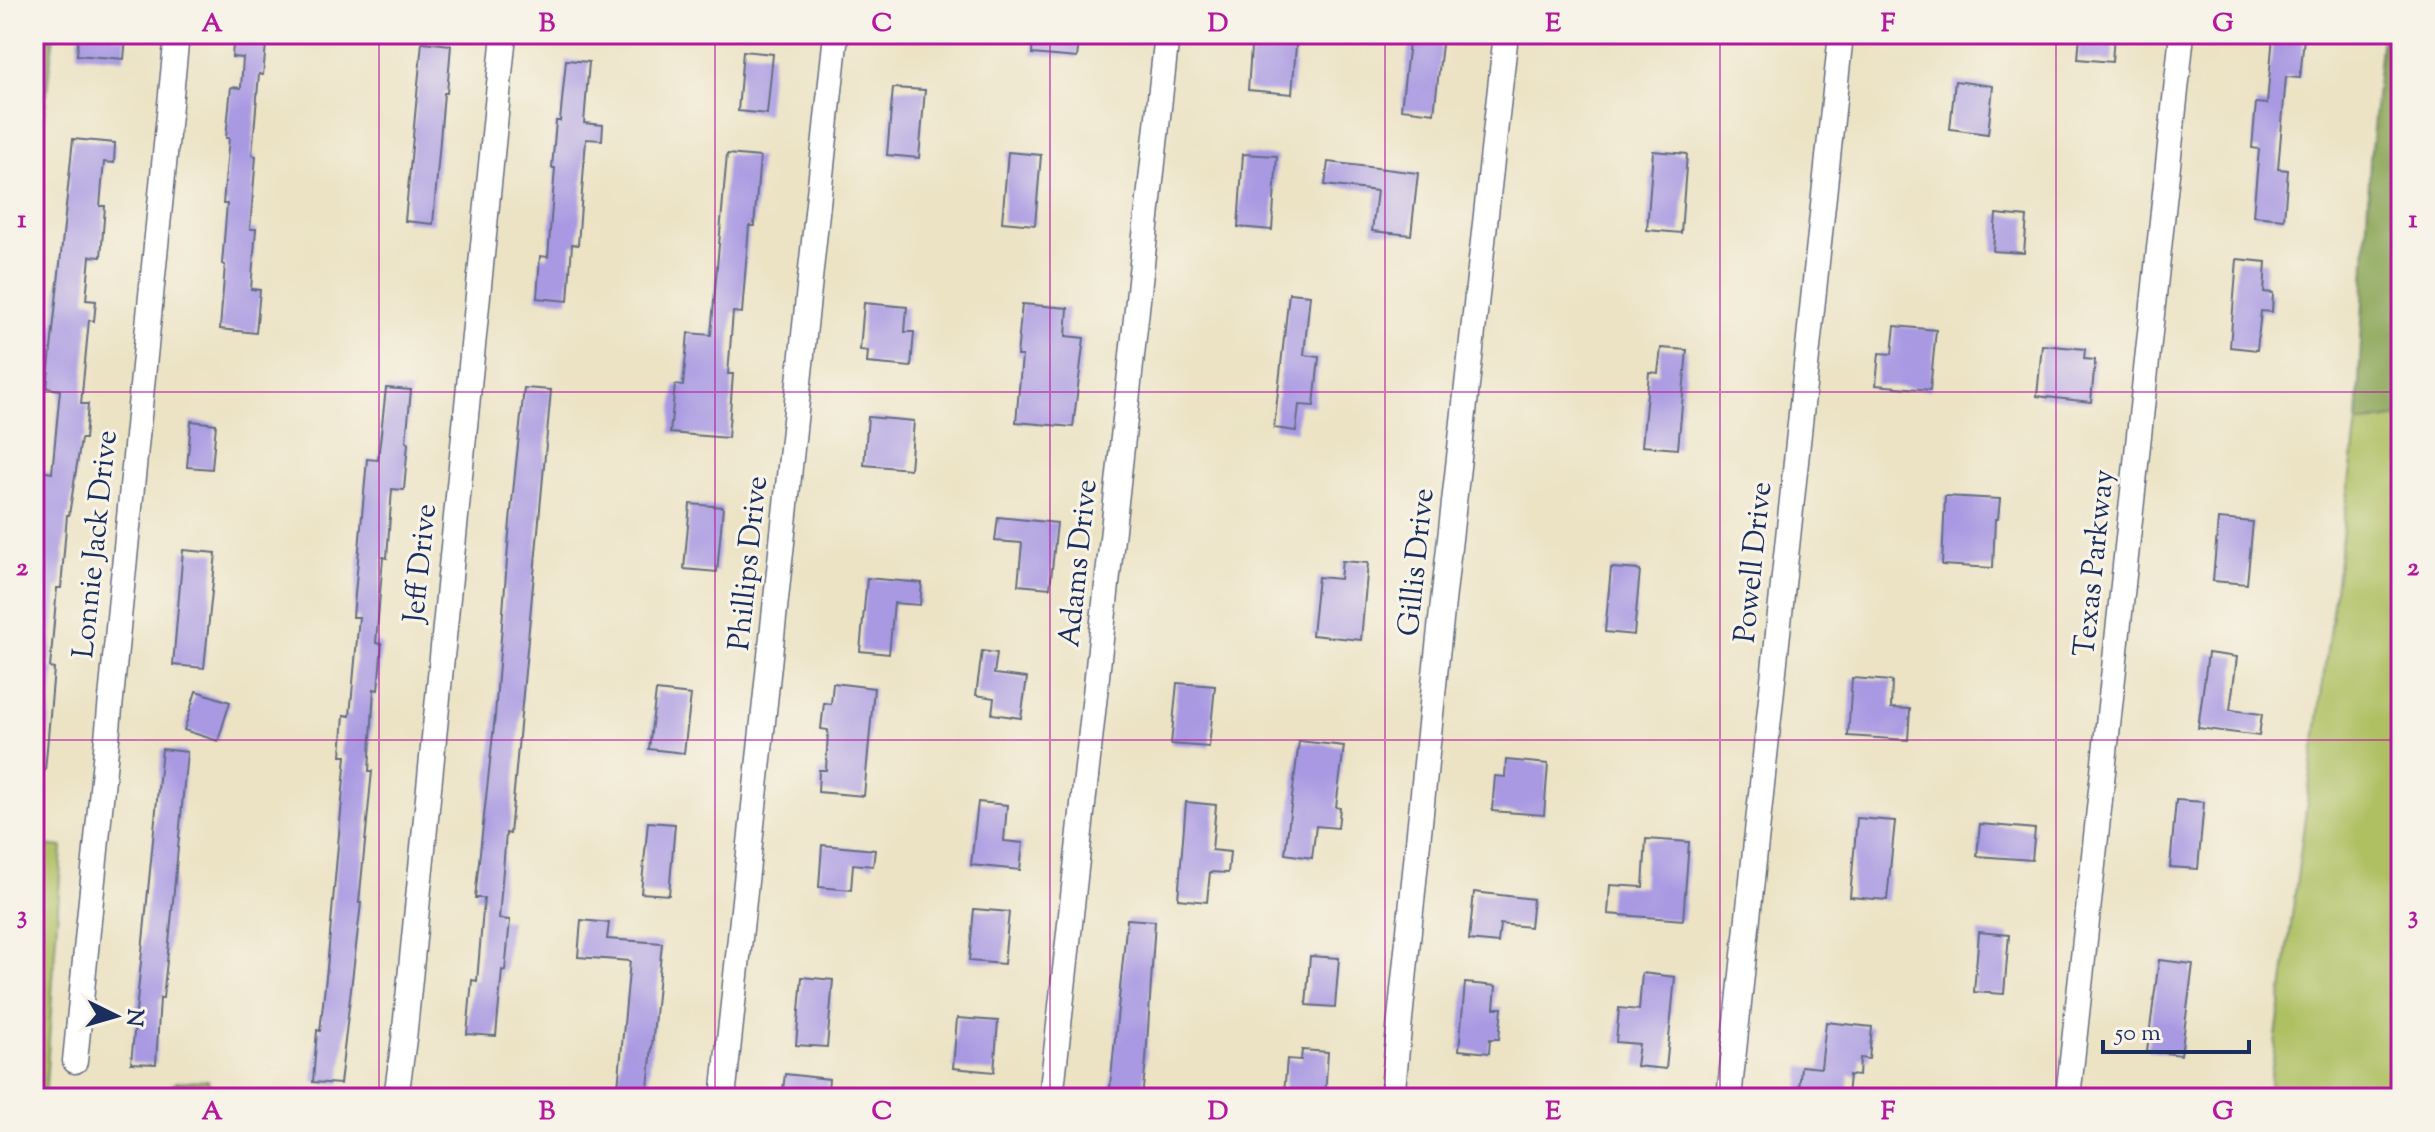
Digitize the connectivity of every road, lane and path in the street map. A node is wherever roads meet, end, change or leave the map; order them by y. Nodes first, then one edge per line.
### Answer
1 (177, 34) edge
2 (504, 34) edge
3 (836, 34) edge
4 (1167, 34) edge
5 (1506, 34) edge
6 (1841, 34) edge
7 (2182, 34) edge
8 (75, 1061) dead end
9 (396, 1098) edge
10 (723, 1098) edge
11 (1051, 1098) edge
12 (1392, 1098) edge
13 (1729, 1098) edge
14 (2068, 1098) edge

1 - 8 street, Lonnie Jack Drive
2 - 9 street, Jeff Drive
3 - 10 street, Phillips Drive
4 - 11 street, Adams Drive
5 - 12 street, Gillis Drive
6 - 13 street, Powell Drive
7 - 14 street, Texas Parkway

